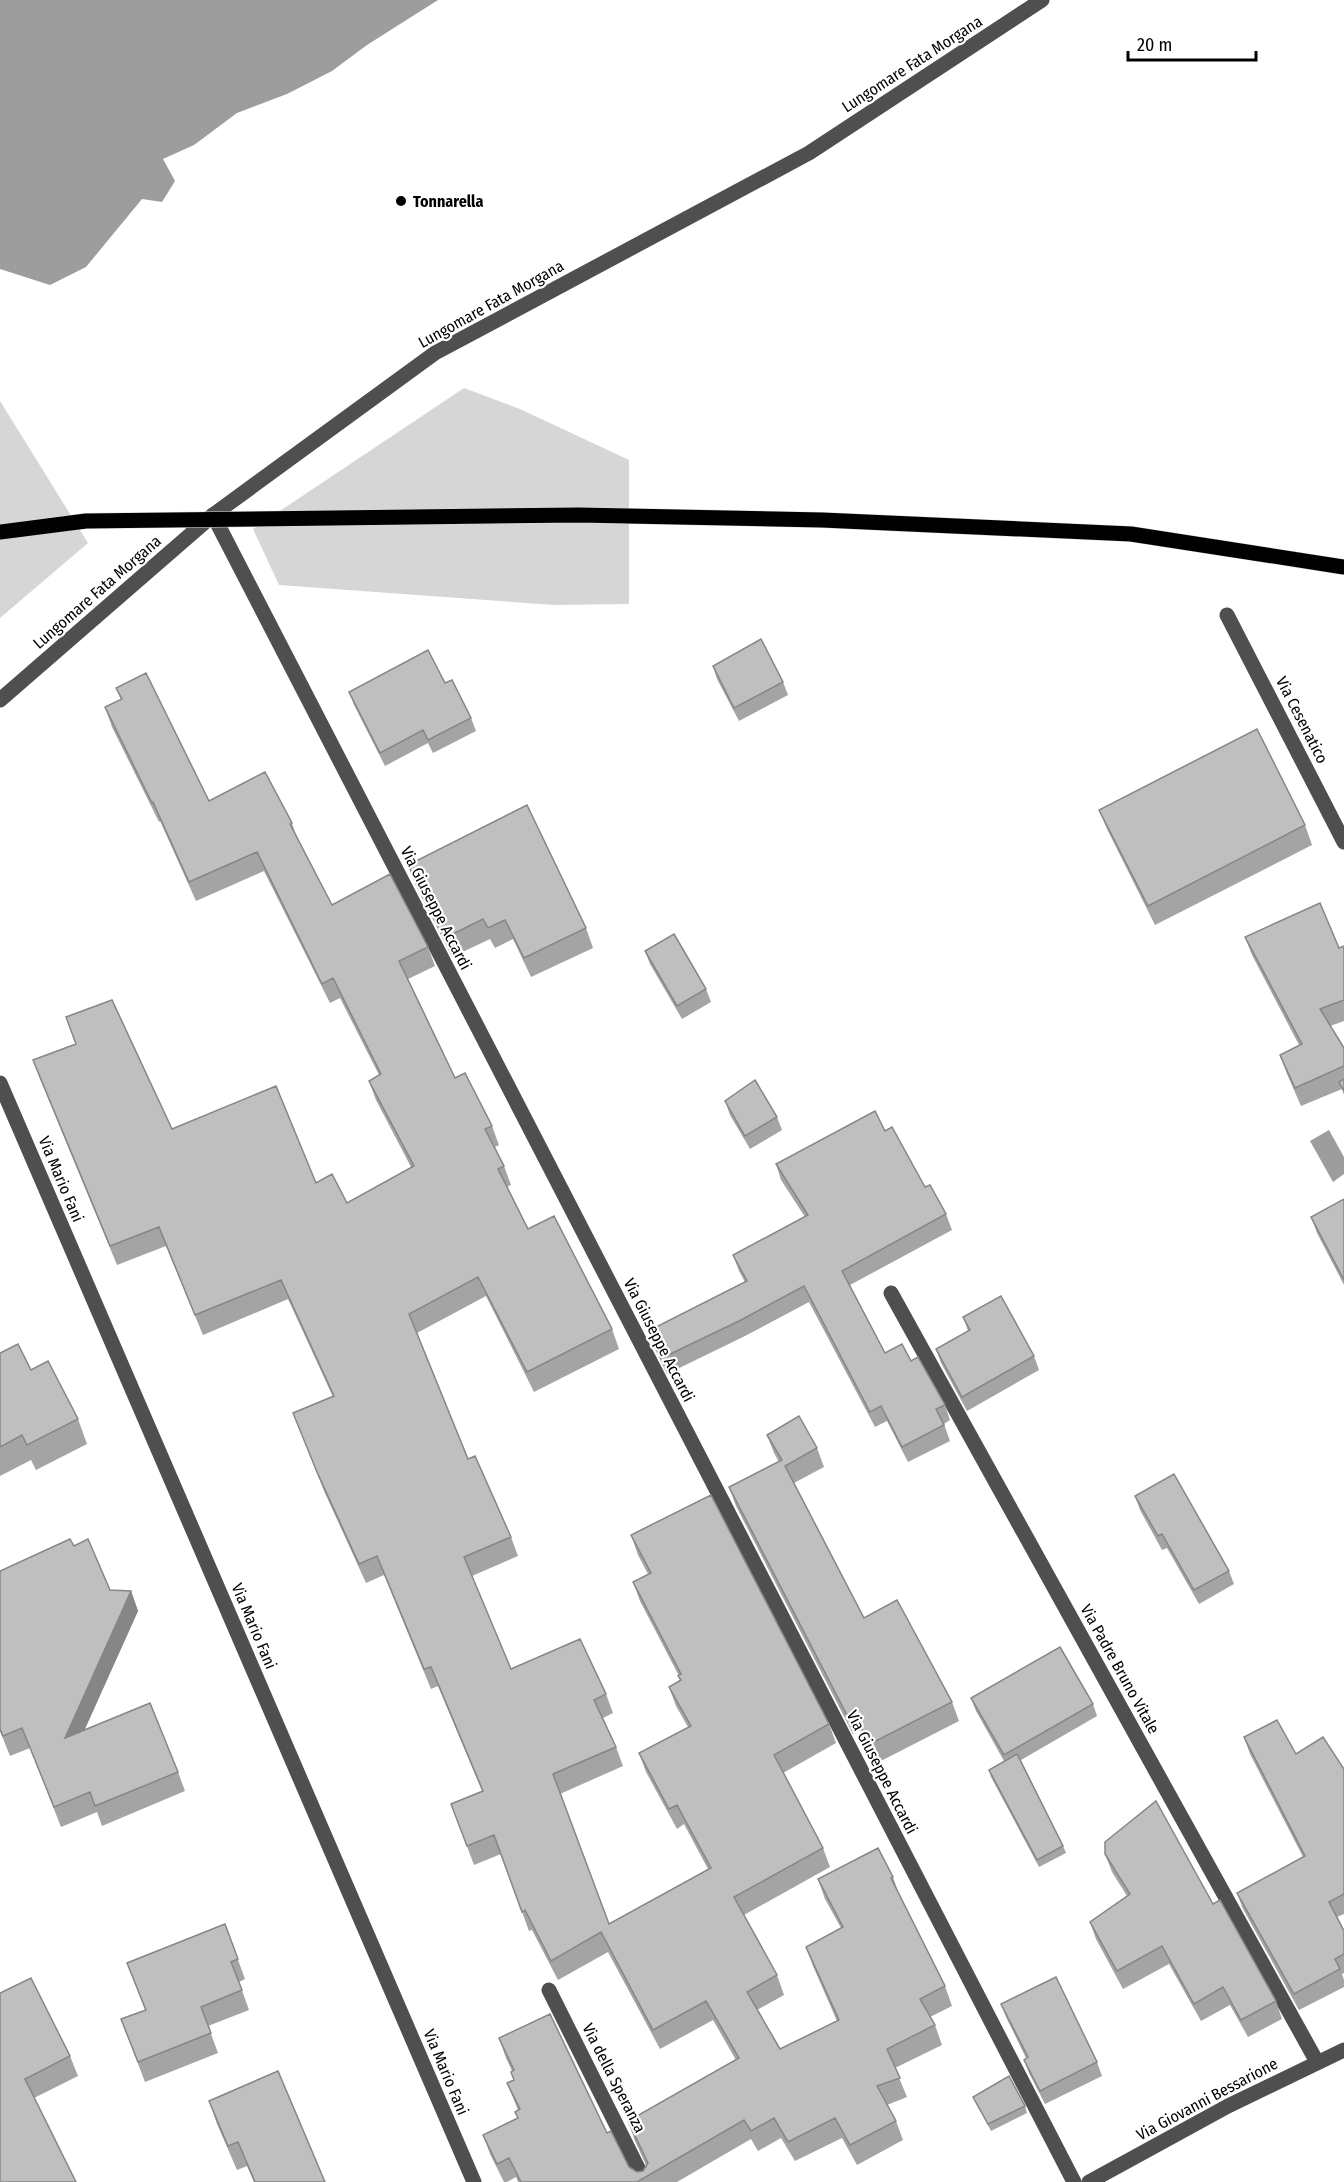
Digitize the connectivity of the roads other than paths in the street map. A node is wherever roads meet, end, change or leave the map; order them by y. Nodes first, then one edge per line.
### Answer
1 (1042, 0) edge
2 (213, 514) junction
3 (0, 532) edge
4 (1344, 567) edge
5 (1227, 615) dead end
6 (0, 700) edge
7 (1344, 842) edge
8 (0, 1083) edge
9 (891, 1293) dead end
10 (549, 1990) edge
11 (1344, 2050) edge
12 (1317, 2062) junction
13 (474, 2182) edge
14 (645, 2182) edge
15 (1074, 2182) edge
16 (1089, 2182) edge

1 - 2 street, Lungomare Fata Morgana
2 - 6 street, Lungomare Fata Morgana
2 - 15 street, Via Giuseppe Accardi
3 - 4 main road, bridge
5 - 7 street, Via Cesenatico
8 - 13 street, Via Mario Fani
9 - 12 street, Via Padre Bruno Vitale
10 - 14 street, Via della Speranza
11 - 12 street, Via Giovanni Bessarione
12 - 16 street, Via Giovanni Bessarione

